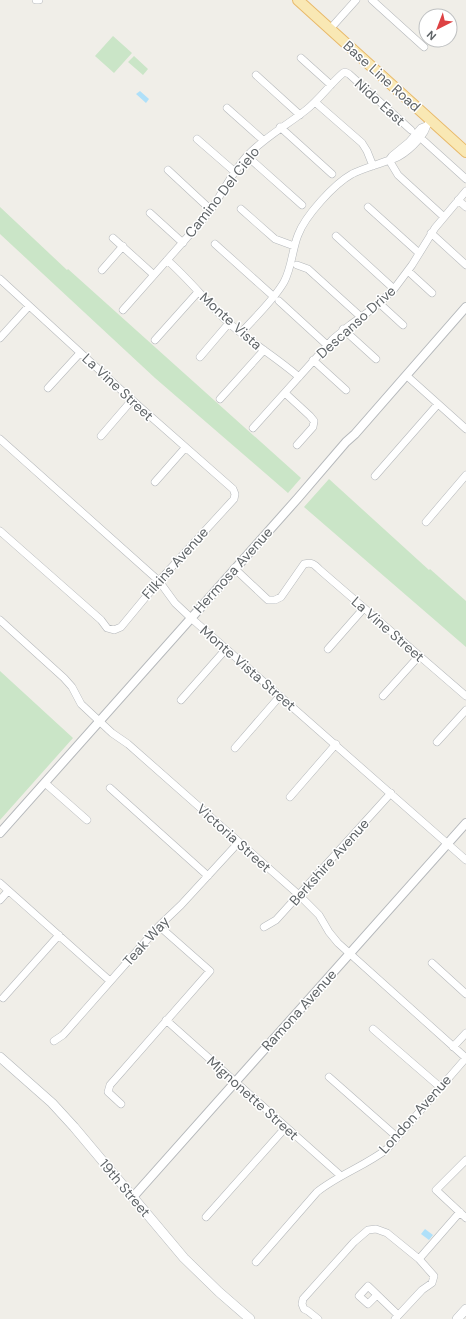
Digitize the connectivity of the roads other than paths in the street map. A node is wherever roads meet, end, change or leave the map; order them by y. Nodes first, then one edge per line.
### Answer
1 (298, 0) edge
2 (356, 0) edge
3 (372, 0) edge
4 (330, 29) junction
5 (418, 42) edge
6 (301, 58) dead end
7 (349, 74) joint
8 (256, 75) dead end
9 (331, 85) junction
10 (315, 102) junction
11 (228, 108) dead end
12 (300, 115) junction
13 (429, 123) junction
14 (280, 128) junction
15 (411, 130) dead end
16 (197, 139) dead end
17 (263, 140) junction
18 (424, 141) dead end
19 (466, 152) edge
20 (247, 156) junction
21 (389, 160) junction
22 (373, 166) junction
23 (168, 170) dead end
24 (234, 172) junction
25 (332, 174) dead end
26 (466, 180) edge
27 (466, 191) edge
28 (458, 200) junction
29 (302, 205) dead end
30 (368, 207) dead end
31 (466, 207) edge
32 (241, 209) dead end
33 (211, 210) junction
34 (150, 213) dead end
35 (444, 217) junction
36 (431, 233) junction
37 (336, 236) dead end
38 (113, 238) dead end
39 (183, 243) junction
40 (215, 244) dead end
41 (123, 246) junction
42 (294, 246) junction
43 (419, 253) junction
44 (167, 260) junction
45 (297, 264) dead end
46 (466, 265) edge
47 (102, 270) dead end
48 (408, 271) junction
49 (154, 275) junction
50 (0, 279) edge
51 (394, 289) junction
52 (198, 292) junction
53 (432, 293) dead end
54 (276, 299) junction
55 (379, 303) junction
56 (29, 306) junction
57 (466, 308) edge
58 (123, 310) dead end
59 (361, 317) junction
60 (229, 323) junction
61 (403, 325) dead end
62 (344, 330) junction
63 (240, 333) junction
64 (0, 338) edge
65 (156, 340) dead end
66 (327, 345) junction
67 (264, 350) junction
68 (80, 352) junction
69 (200, 357) dead end
70 (376, 359) dead end
71 (313, 360) junction
72 (407, 376) junction
73 (299, 377) junction
74 (48, 388) dead end
75 (346, 390) dead end
76 (285, 393) junction
77 (220, 399) dead end
78 (132, 400) junction
79 (438, 404) junction
80 (253, 428) dead end
81 (466, 429) edge
82 (101, 436) dead end
83 (0, 439) edge
84 (296, 445) dead end
85 (185, 448) junction
86 (466, 475) edge
87 (375, 476) dead end
88 (155, 482) dead end
89 (235, 494) joint
90 (426, 522) dead end
91 (0, 531) edge
92 (234, 568) junction
93 (159, 581) junction
94 (364, 608) junction
95 (191, 618) junction
96 (0, 620) edge
97 (226, 649) junction
98 (328, 649) dead end
99 (419, 656) junction
100 (280, 696) junction
101 (383, 696) dead end
102 (466, 696) edge
103 (181, 700) dead end
104 (466, 710) edge
105 (99, 721) junction
106 (437, 742) dead end
107 (336, 744) junction
108 (235, 748) dead end
109 (45, 783) junction
110 (110, 788) dead end
111 (391, 793) junction
112 (290, 797) dead end
113 (87, 820) dead end
114 (466, 823) edge
115 (0, 834) edge
116 (239, 842) junction
117 (447, 844) junction
118 (466, 860) edge
119 (208, 876) junction
120 (0, 883) edge
121 (8, 891) junction
122 (299, 895) junction
123 (0, 900) edge
124 (159, 926) junction
125 (264, 927) dead end
126 (59, 935) junction
127 (349, 953) junction
128 (432, 963) dead end
129 (110, 981) junction
130 (466, 994) edge
131 (3, 998) dead end
132 (166, 1020) junction
133 (373, 1028) dead end
134 (466, 1033) edge
135 (54, 1041) dead end
136 (454, 1047) junction
137 (0, 1057) edge
138 (466, 1058) edge
139 (329, 1077) dead end
140 (235, 1082) junction
141 (440, 1087) junction
142 (121, 1104) dead end
143 (286, 1127) junction
144 (397, 1137) junction
145 (466, 1160) edge
146 (341, 1176) junction
147 (133, 1197) junction
148 (463, 1215) edge
149 (206, 1217) dead end
150 (419, 1259) junction
151 (256, 1262) dead end
152 (377, 1295) dead end
153 (466, 1309) edge
154 (397, 1317) edge
155 (250, 1319) edge
156 (318, 1319) edge
157 (457, 1319) edge

1 - 4 main road, Base Line Road
2 - 4 street
3 - 5 street
4 - 13 main road, Base Line Road
6 - 9 street
7 - 9 street, Camino Del Cielo
7 - 15 street, Nido East
8 - 12 street
9 - 10 street, Camino Del Cielo
10 - 12 street, Camino Del Cielo
10 - 22 street
11 - 17 street
12 - 14 street, Camino Del Cielo
13 - 19 main road, Base Line Road
13 - 21 street
13 - 21 street
14 - 17 street, Camino Del Cielo
14 - 25 street
16 - 24 street
17 - 20 street, Camino Del Cielo
18 - 26 street
20 - 24 street, Camino Del Cielo
20 - 29 street
21 - 22 street
21 - 35 street
22 - 42 street
23 - 33 street
24 - 33 street, Camino Del Cielo
27 - 28 street, Descanso Drive
28 - 31 street
28 - 35 street, Descanso Drive
30 - 43 street
32 - 42 street
33 - 39 street, Camino Del Cielo
34 - 39 street
35 - 36 street, Descanso Drive
36 - 43 street, Descanso Drive
36 - 46 street
37 - 51 street
38 - 41 street
39 - 44 street, Camino Del Cielo
40 - 54 street
41 - 47 street
41 - 49 street
42 - 54 street
43 - 48 street, Descanso Drive
44 - 49 street, Camino Del Cielo
44 - 52 street, Monte Vista
45 - 59 street
48 - 51 street, Descanso Drive
48 - 53 street
49 - 58 street, Camino Del Cielo
50 - 56 street, La Vine Street
51 - 55 street, Descanso Drive
52 - 60 street, Monte Vista
52 - 65 street
54 - 63 street
54 - 66 street
55 - 59 street, Descanso Drive
55 - 61 street
56 - 64 street
56 - 68 street, La Vine Street
57 - 72 street, Hermosa Avenue
59 - 62 street, Descanso Drive
60 - 63 street, Monte Vista
60 - 69 street
62 - 66 street, Descanso Drive
62 - 70 street
63 - 67 street, Monte Vista
66 - 71 street, Descanso Drive
67 - 73 street, Monte Vista
67 - 77 street
68 - 74 street
68 - 78 street, La Vine Street
71 - 73 street, Descanso Drive
71 - 75 street
72 - 79 street
72 - 92 street, Hermosa Avenue
73 - 76 street, Descanso Drive
76 - 80 street, Descanso Drive
76 - 84 street
78 - 82 street
78 - 85 street, La Vine Street
79 - 81 street
79 - 87 street
83 - 93 street, Monte Vista Street
85 - 88 street
85 - 89 street, La Vine Street
86 - 90 street
89 - 93 street, Filkins Avenue
91 - 93 street, Filkins Avenue
92 - 94 street, La Vine Street
92 - 95 street, Hermosa Avenue
93 - 95 street, Monte Vista Street
94 - 98 street
94 - 99 street, La Vine Street
95 - 97 street, Monte Vista Street
95 - 105 street, Hermosa Avenue
96 - 105 street, Victoria Street
97 - 100 street, Monte Vista Street
97 - 103 street
99 - 101 street
99 - 102 street, La Vine Street
100 - 107 street, Monte Vista Street
100 - 108 street
104 - 106 street
105 - 109 street, Hermosa Avenue
105 - 116 street, Victoria Street
107 - 111 street, Monte Vista Street
107 - 112 street
109 - 113 street
109 - 115 street, Hermosa Avenue
110 - 119 street
111 - 117 street, Monte Vista Street
111 - 122 street, Berkshire Avenue
114 - 117 street, Ramona Avenue
116 - 119 street, Teak Way
116 - 122 street, Victoria Street
117 - 118 street, Monte Vista Street
117 - 127 street, Ramona Avenue
119 - 124 street, Teak Way
120 - 121 street
121 - 123 street
121 - 126 street
122 - 125 street, Berkshire Avenue
122 - 127 street, Victoria Street
124 - 129 street, Teak Way
124 - 132 street
126 - 129 street
126 - 131 street
127 - 136 street, Victoria Street
127 - 140 street, Ramona Avenue
128 - 130 street
129 - 135 street, Teak Way
132 - 140 street, Mignonette Street
132 - 142 street
133 - 141 street
134 - 136 street
136 - 138 street, Victoria Street
137 - 147 main road, 19th Street
138 - 141 street, London Avenue
139 - 144 street
140 - 143 street, Mignonette Street
140 - 147 street, Ramona Avenue
141 - 144 street, London Avenue
143 - 146 street, Mignonette Street
143 - 149 street
144 - 146 street, London Avenue
145 - 148 street
146 - 151 street, London Avenue
147 - 155 main road, 19th Street
148 - 150 street
150 - 154 street
150 - 156 street
152 - 154 street
153 - 157 main road

